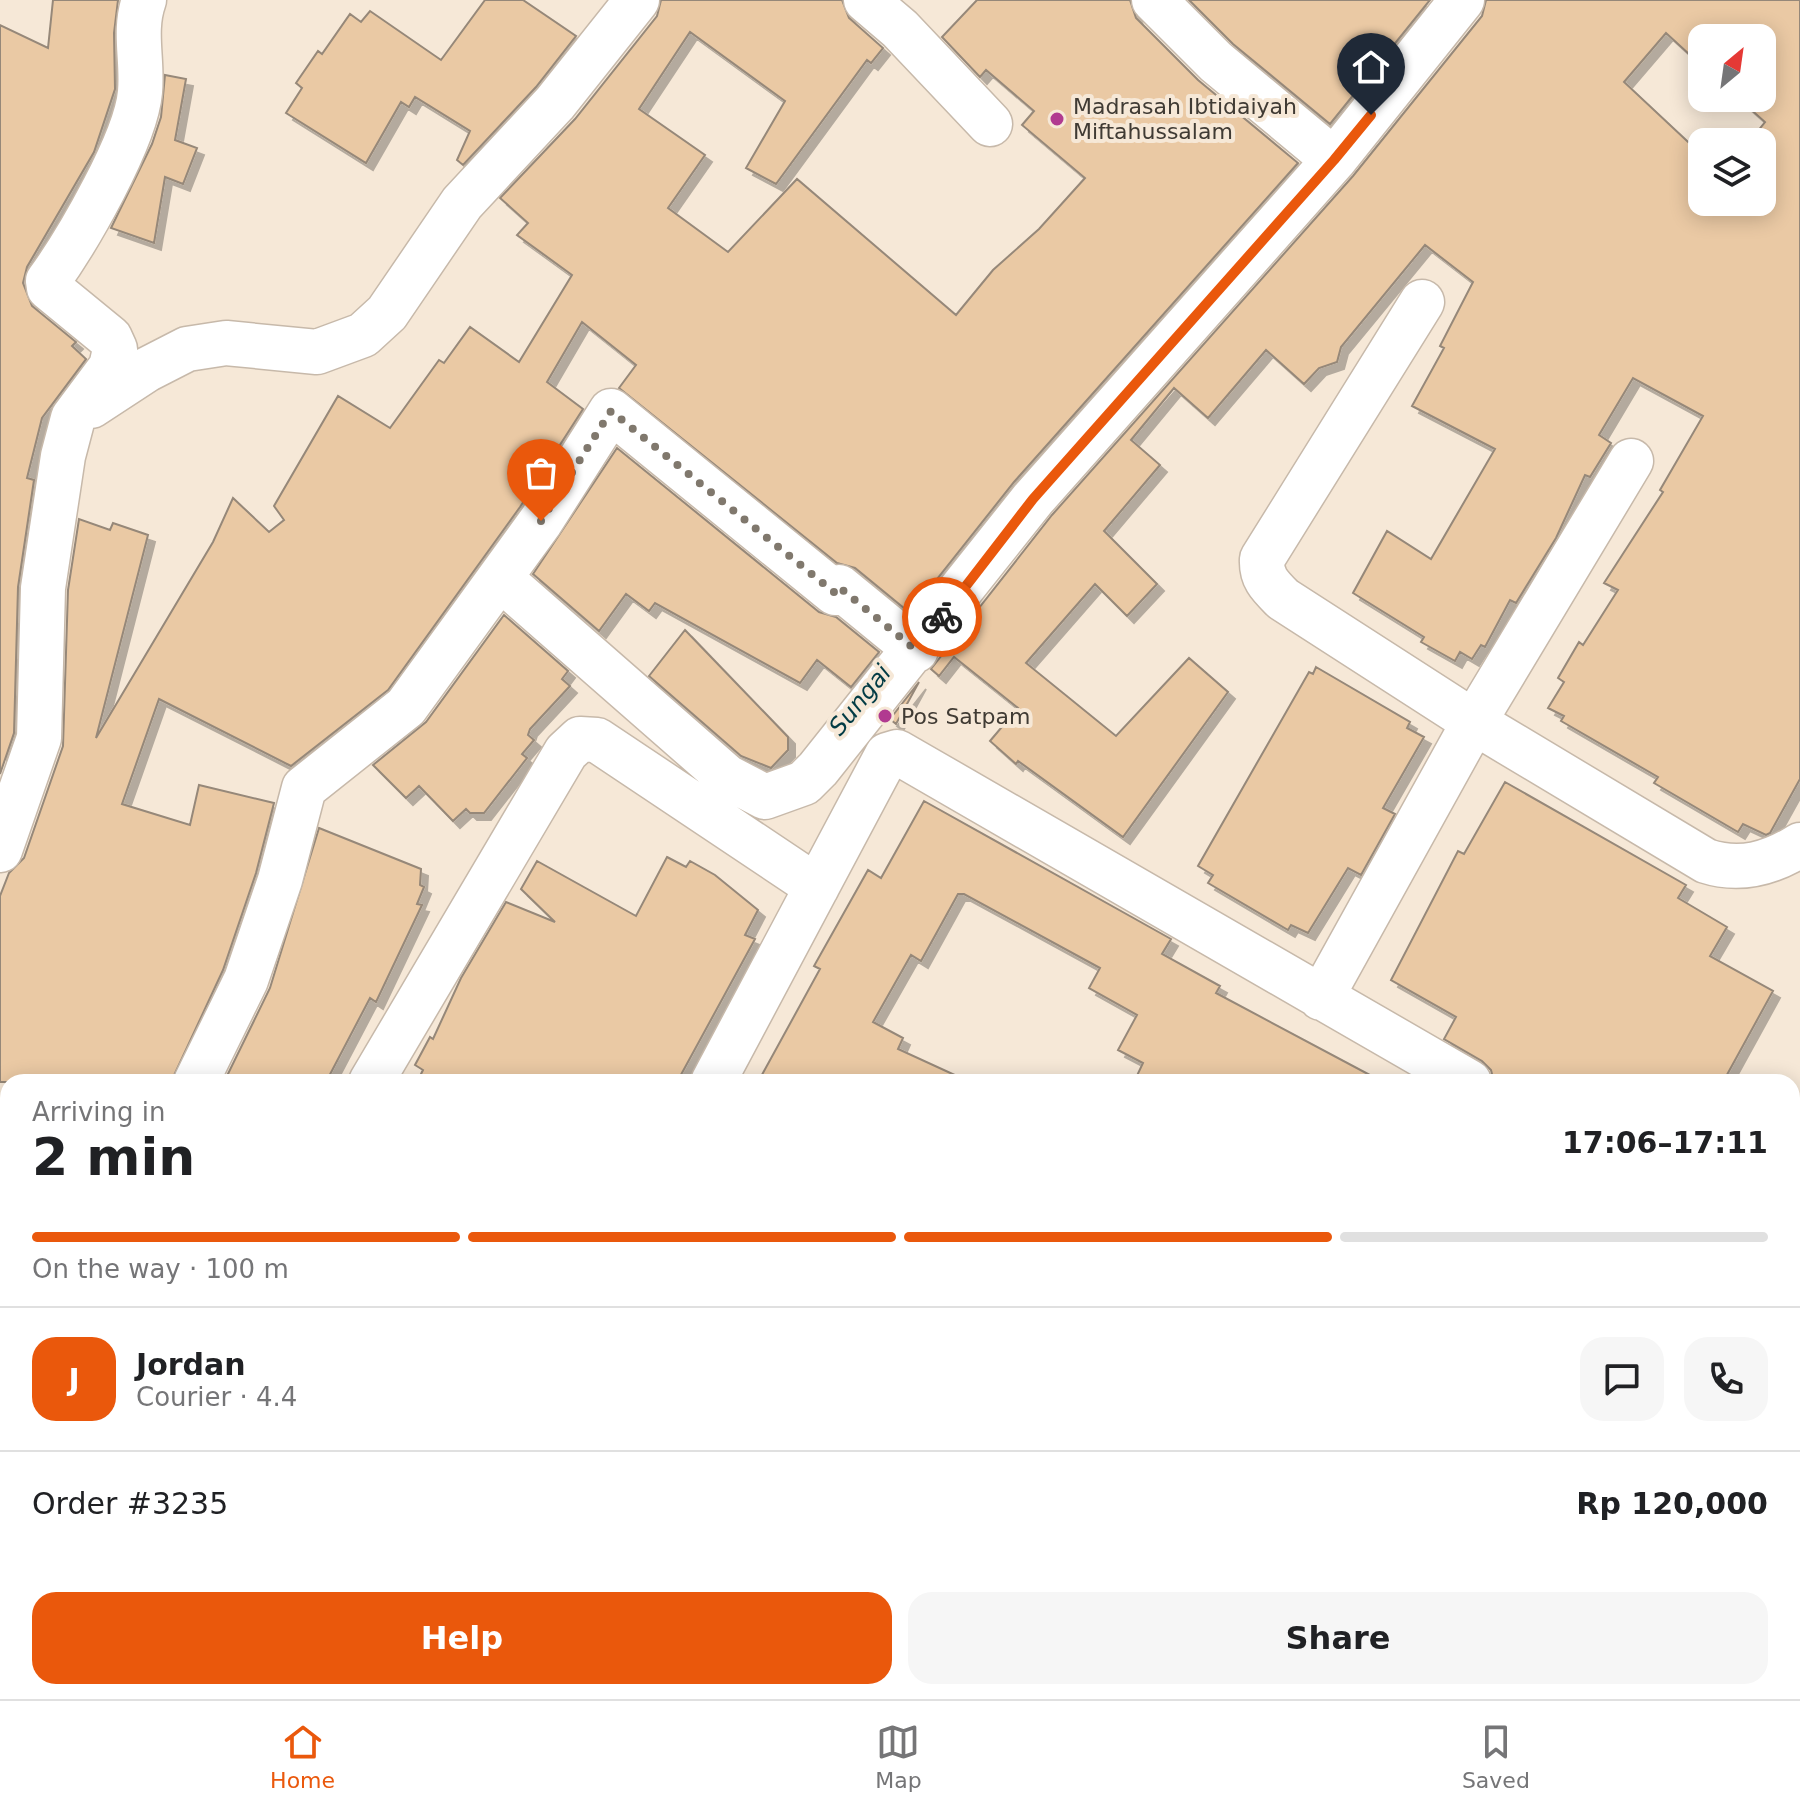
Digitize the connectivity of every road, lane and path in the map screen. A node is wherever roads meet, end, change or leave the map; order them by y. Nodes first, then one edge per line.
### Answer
1 (144, 0) edge
2 (637, 0) edge
3 (866, 0) edge
4 (1154, 0) edge
5 (1462, 0) edge
6 (990, 124) dead end
7 (1334, 160) junction
8 (1422, 302) dead end
9 (73, 418) junction
10 (1631, 461) dead end
11 (501, 579) junction
12 (909, 645) junction
13 (1474, 722) junction
14 (1800, 845) edge
15 (0, 850) edge
16 (817, 887) junction
17 (1321, 998) junction
18 (200, 1074) edge
19 (376, 1074) edge
20 (717, 1074) edge
21 (1455, 1074) edge

1 - 9 street
2 - 9 street
3 - 6 street
4 - 7 street
5 - 7 street
7 - 12 street
8 - 13 street
9 - 15 street
10 - 13 street
11 - 12 street
11 - 12 street
11 - 18 street
13 - 14 street
13 - 17 street
16 - 17 street
16 - 19 street
16 - 20 street
17 - 21 street

